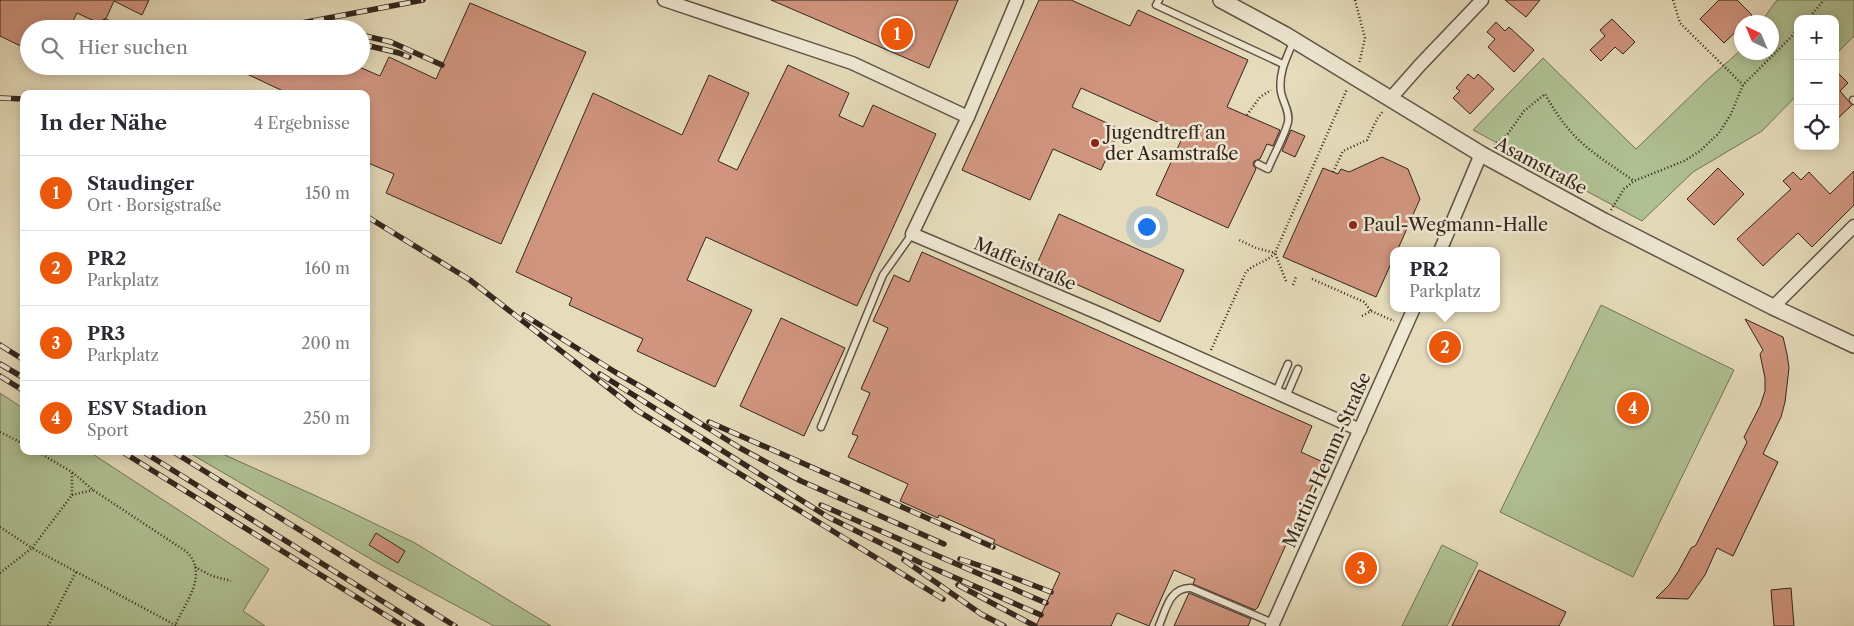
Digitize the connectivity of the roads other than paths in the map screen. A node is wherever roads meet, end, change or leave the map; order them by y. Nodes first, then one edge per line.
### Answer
1 (664, 0) edge
2 (1018, 0) edge
3 (1159, 0) edge
4 (1221, 0) edge
5 (1482, 0) edge
6 (1294, 40) junction
7 (1283, 64) junction
8 (1390, 99) junction
9 (968, 117) junction
10 (1480, 154) junction
11 (1258, 164) dead end
12 (1854, 226) edge
13 (912, 234) junction
14 (1442, 247) edge
15 (1773, 307) junction
16 (1412, 312) edge
17 (1854, 345) edge
18 (1288, 364) dead end
19 (1298, 369) dead end
20 (1281, 394) junction
21 (820, 427) dead end
22 (1360, 430) junction
23 (1272, 625) edge
24 (1159, 626) edge

1 - 9 street
2 - 9 street
3 - 7 lane
4 - 6 street, Asamstraße
5 - 8 street
6 - 7 lane
6 - 8 street, Asamstraße
7 - 11 lane
8 - 10 street, Asamstraße
9 - 13 street
10 - 14 street
10 - 15 street, Asamstraße
12 - 15 street
13 - 20 street, Maffeistraße
13 - 21 lane
15 - 17 street, Asamstraße
16 - 22 street, Martin-Hemm-Straße
18 - 20 lane
19 - 20 lane
20 - 22 street, Maffeistraße
22 - 23 street, Martin-Hemm-Straße
23 - 24 lane

